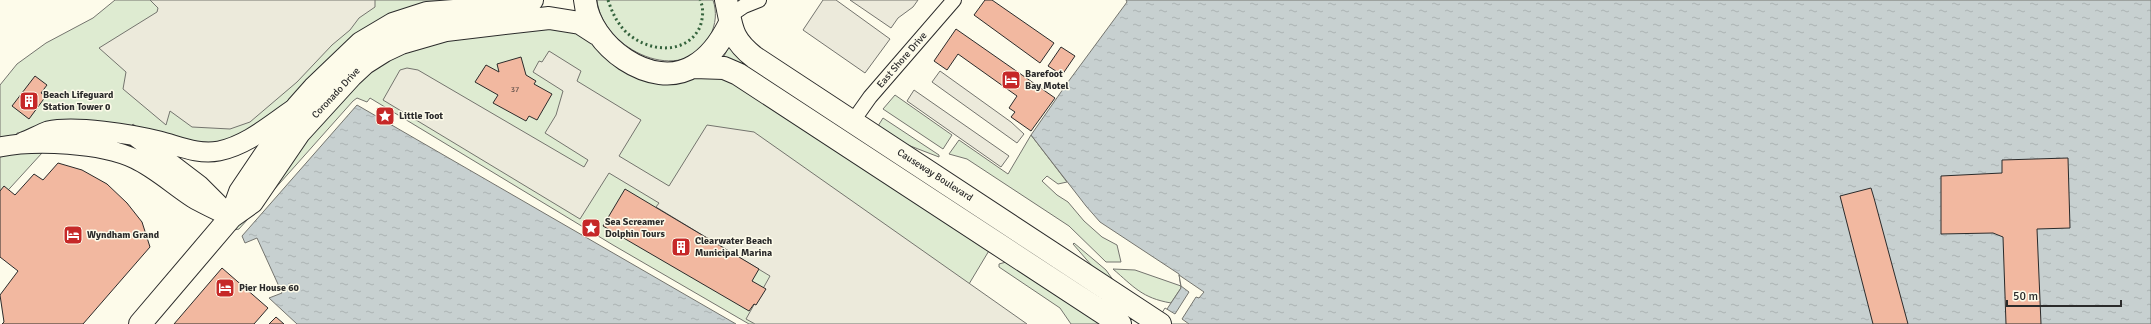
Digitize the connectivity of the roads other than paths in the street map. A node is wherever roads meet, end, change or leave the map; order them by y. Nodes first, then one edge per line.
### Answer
1 (532, 0) edge
2 (585, 0) edge
3 (759, 0) edge
4 (954, 0) edge
5 (728, 14) edge
6 (597, 34) junction
7 (694, 67) junction
8 (298, 106) junction
9 (853, 121) junction
10 (134, 136) junction
11 (23, 142) junction
12 (0, 147) edge
13 (231, 217) junction
14 (1155, 321) edge
15 (140, 324) edge
16 (1120, 324) edge

1 - 8 main road, Coronado Drive
2 - 6 main road
3 - 5 street
4 - 9 street, East Shore Drive
5 - 7 main road
5 - 9 main road, Causeway Boulevard
6 - 7 main road
6 - 13 main road, Coronado Drive
7 - 16 main road
8 - 10 street
8 - 13 main road, Coronado Drive
9 - 14 main road, Causeway Boulevard
10 - 11 street
10 - 13 street
11 - 12 street
11 - 13 street
13 - 15 main road, Coronado Drive

